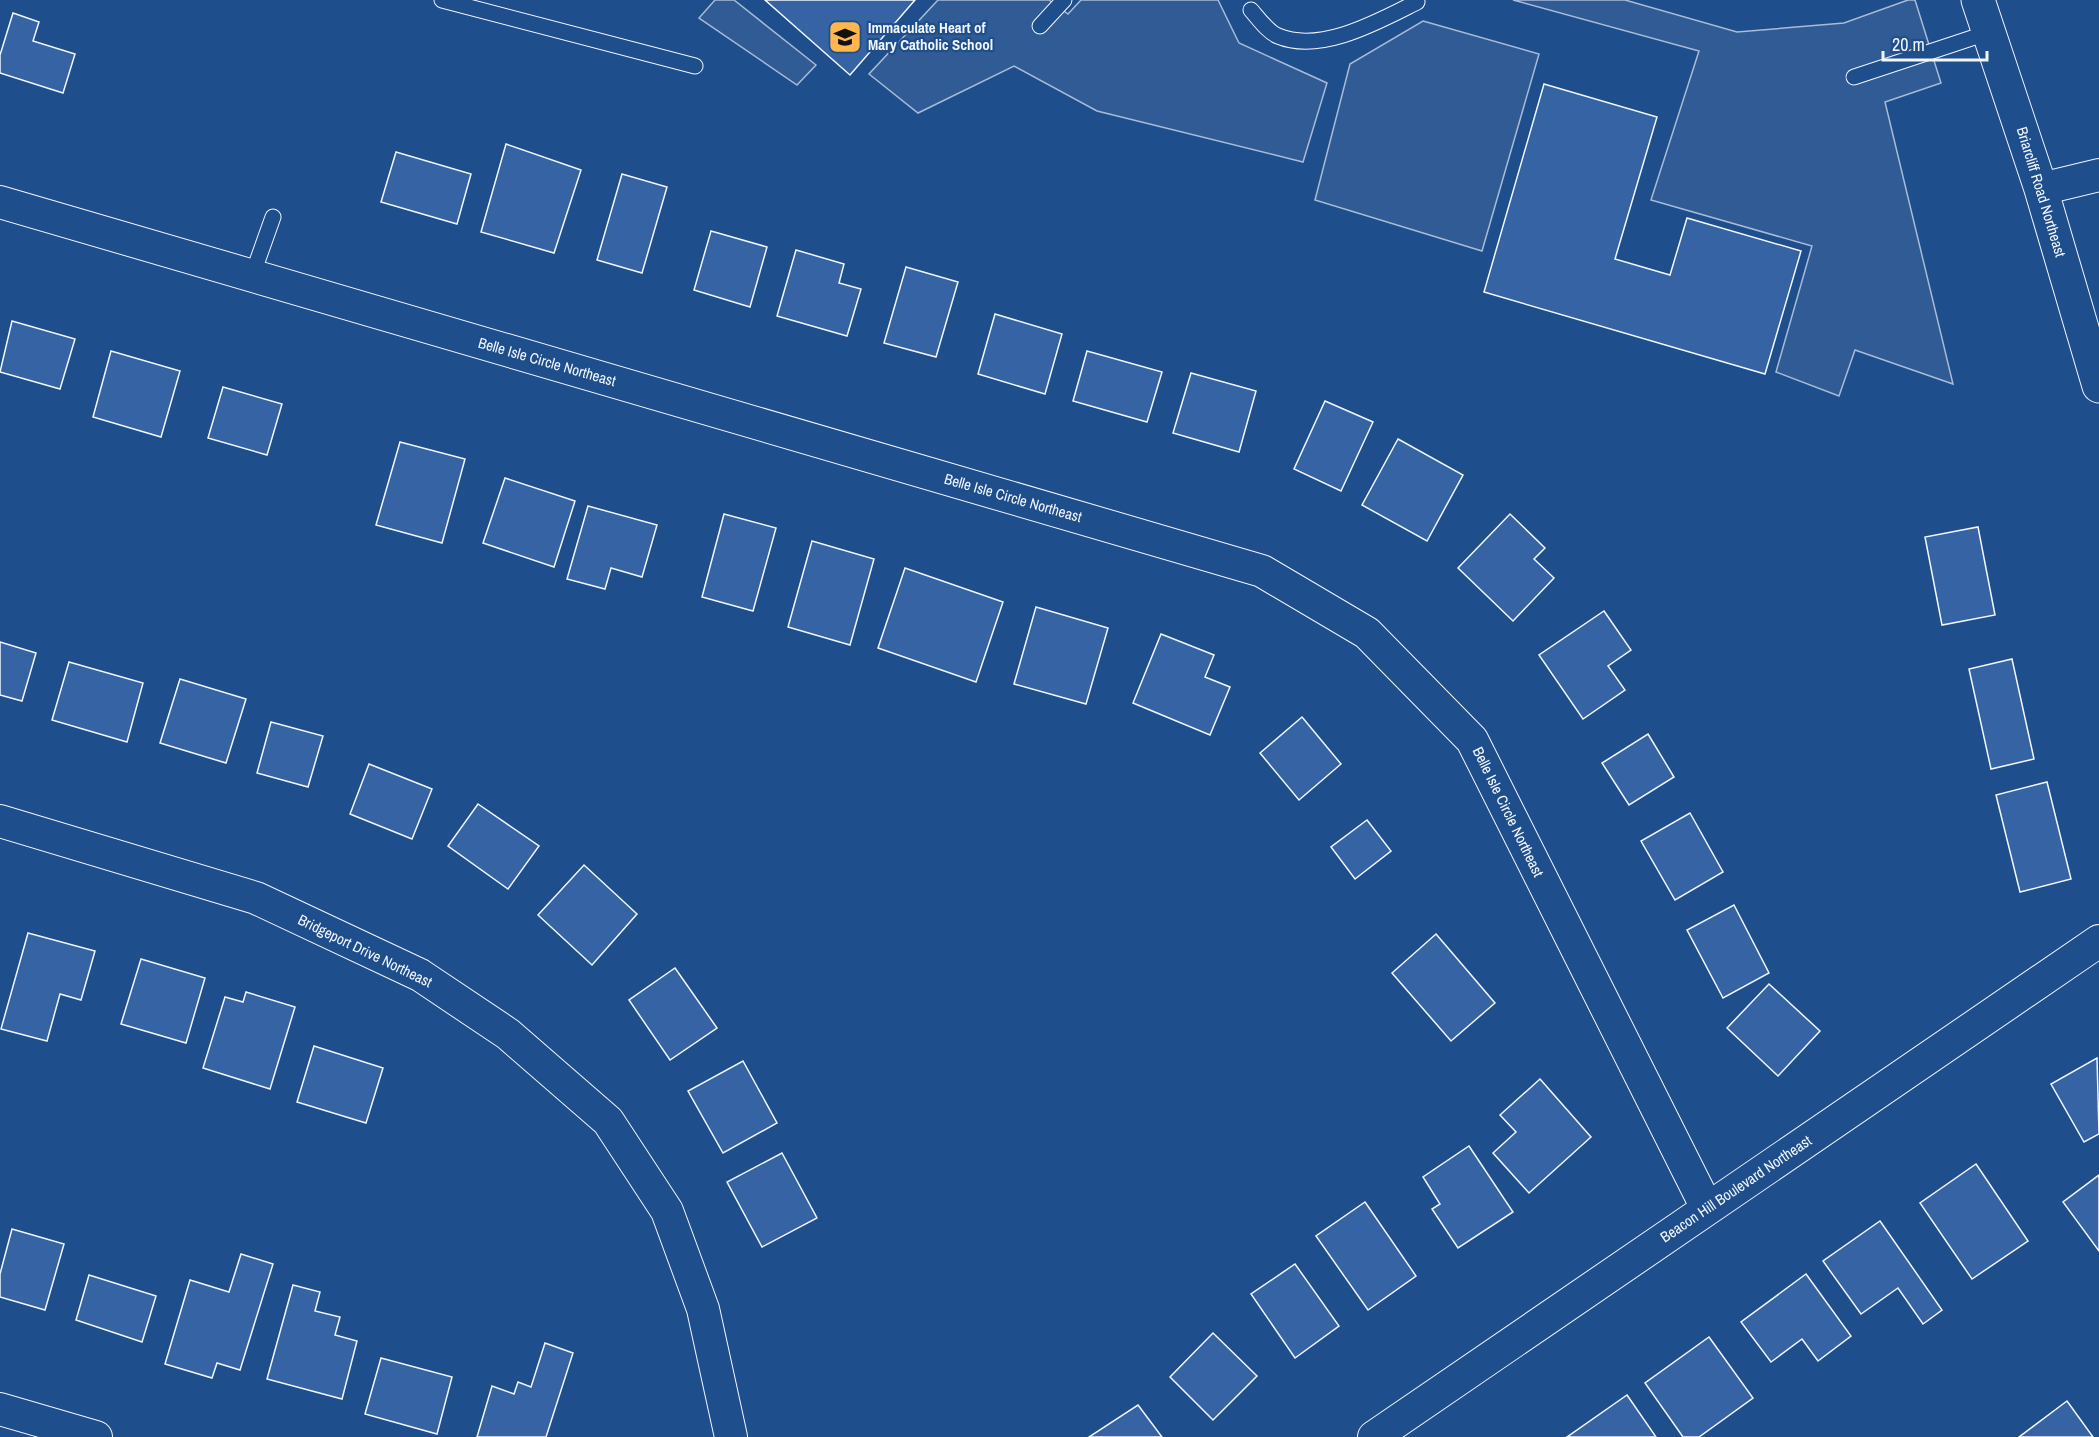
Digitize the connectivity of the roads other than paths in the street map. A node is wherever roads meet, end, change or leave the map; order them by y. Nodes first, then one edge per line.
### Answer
1 (442, 0) edge
2 (1064, 0) edge
3 (1978, 0) edge
4 (1417, 2) dead end
5 (1251, 10) dead end
6 (1040, 26) dead end
7 (1990, 32) junction
8 (695, 66) dead end
9 (1854, 77) dead end
10 (2099, 175) edge
11 (2041, 189) junction
12 (0, 202) edge
13 (273, 217) dead end
14 (252, 276) junction
15 (2099, 386) edge
16 (0, 821) edge
17 (2099, 941) edge
18 (1707, 1208) junction
19 (0, 1409) edge
20 (96, 1437) edge
21 (731, 1437) edge
22 (1374, 1437) edge

1 - 8 lane
2 - 6 lane
3 - 7 main road, Briarcliff Road Northeast
4 - 5 lane
7 - 9 lane
7 - 11 main road, Briarcliff Road Northeast
10 - 11 street
11 - 15 main road, Briarcliff Road Northeast
12 - 14 street, Belle Isle Circle Northeast
13 - 14 lane
14 - 18 street, Belle Isle Circle Northeast
16 - 21 street, Bridgeport Drive Northeast
17 - 18 street, Beacon Hill Boulevard Northeast
18 - 22 street, Beacon Hill Boulevard Northeast
19 - 20 street

